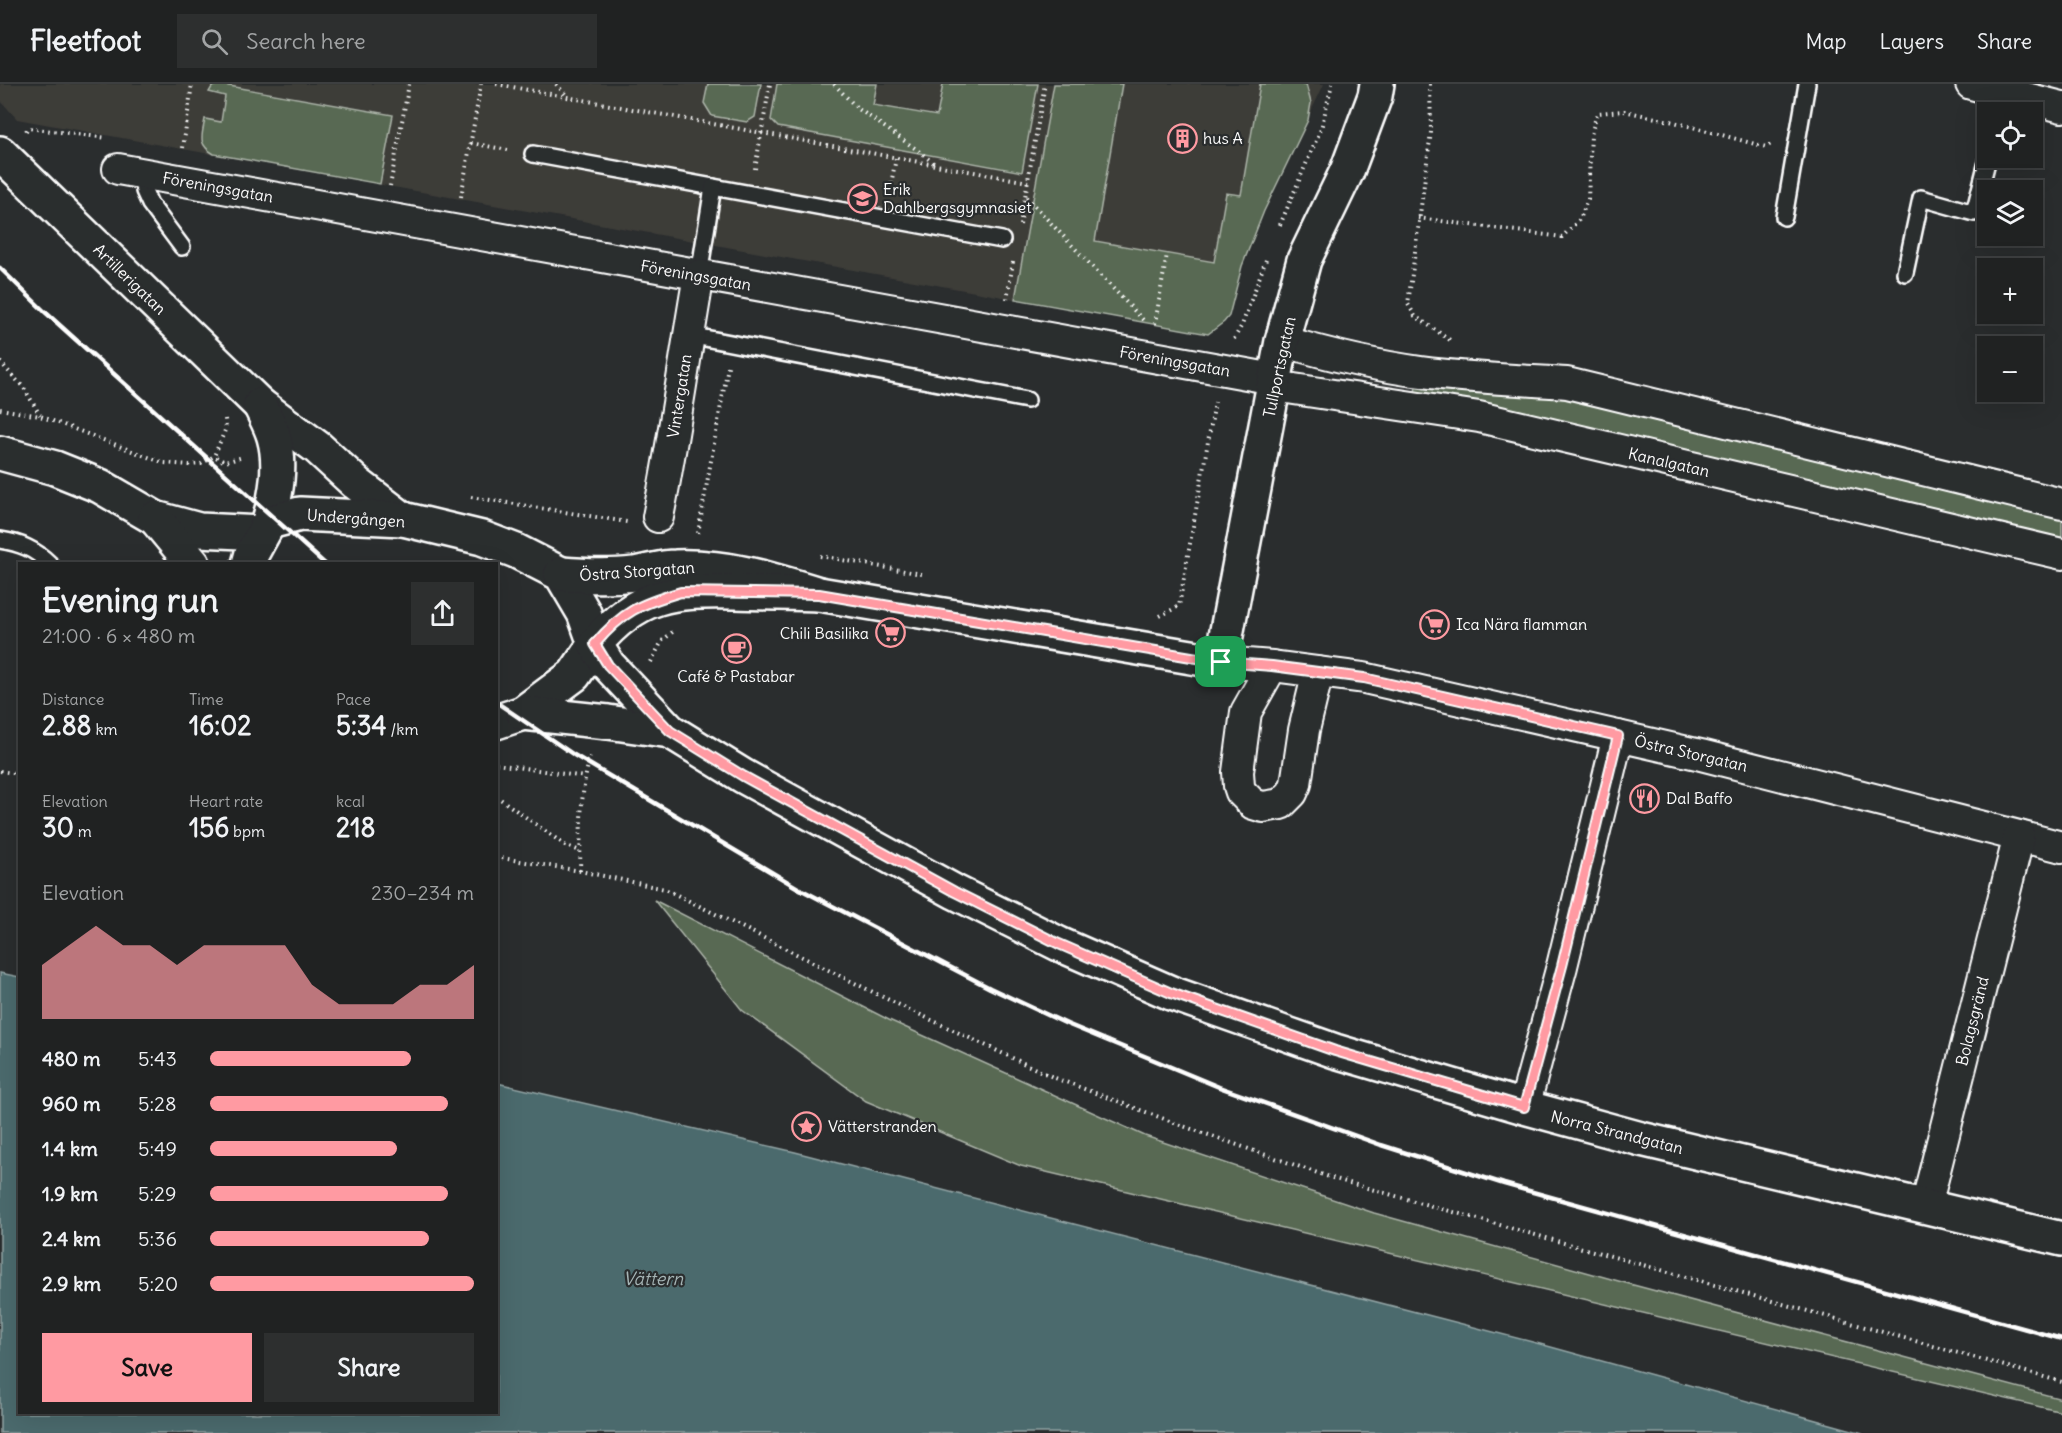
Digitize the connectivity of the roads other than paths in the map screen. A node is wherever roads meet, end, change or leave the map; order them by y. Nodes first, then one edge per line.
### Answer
1 (1377, 84) edge
2 (1807, 84) edge
3 (1971, 84) edge
4 (2000, 102) edge
5 (2043, 106) edge
6 (2062, 107) edge
7 (12, 143) edge
8 (533, 154) road end
9 (1985, 168) edge
10 (130, 171) joint
11 (714, 187) junction
12 (1784, 217) dead end
13 (1002, 240) dead end
14 (182, 247) dead end
15 (1905, 273) dead end
16 (699, 276) junction
17 (688, 335) junction
18 (1282, 341) junction
19 (1274, 382) junction
20 (1027, 399) dead end
21 (260, 405) junction
22 (0, 453) edge
23 (2062, 504) edge
24 (657, 516) dead end
25 (155, 518) junction
26 (403, 519) junction
27 (266, 528) junction
28 (0, 540) edge
29 (2062, 554) edge
30 (48, 562) edge
31 (191, 562) edge
32 (250, 562) edge
33 (561, 574) junction
34 (819, 594) junction
35 (595, 644) junction
36 (1221, 662) junction
37 (1272, 666) junction
38 (1318, 672) junction
39 (510, 718) edge
40 (670, 731) junction
41 (1618, 736) junction
42 (2019, 836) junction
43 (2062, 847) edge
44 (1524, 1107) junction
45 (1926, 1206) junction
46 (2062, 1239) edge

1 - 18 street, Tullportsgatan
2 - 12 lane
3 - 4 street
5 - 6 street
7 - 21 street, Artillerigatan
8 - 11 lane
9 - 15 lane
10 - 14 lane
10 - 16 street, Föreningsgatan
11 - 13 lane
11 - 16 lane
16 - 17 street, Vintergatan
16 - 19 street, Föreningsgatan
17 - 20 lane
17 - 24 street, Vintergatan
18 - 19 street, Tullportsgatan
18 - 23 street
19 - 29 street, Kanalgatan
19 - 36 street, Tullportsgatan
21 - 26 street, Artillerigatan
21 - 27 street, Artillerigatan
22 - 25 street
25 - 27 street
25 - 31 street
26 - 27 street, Undergången
26 - 33 street, Undergången
27 - 32 street
28 - 30 lane
33 - 34 street, Östra Storgatan
33 - 35 street
34 - 35 street, Östra Storgatan
34 - 36 street, Östra Storgatan
35 - 39 street
35 - 40 street, Norra Strandgatan
36 - 37 street, Östra Storgatan
37 - 38 street, Östra Storgatan
37 - 38 street
38 - 41 street, Östra Storgatan
39 - 40 street, Norra Strandgatan
40 - 44 street, Norra Strandgatan
41 - 42 street, Östra Storgatan
41 - 44 street
42 - 43 street, Östra Storgatan
42 - 45 street, Bolagsgränd
44 - 45 street, Norra Strandgatan
45 - 46 street, Norra Strandgatan

